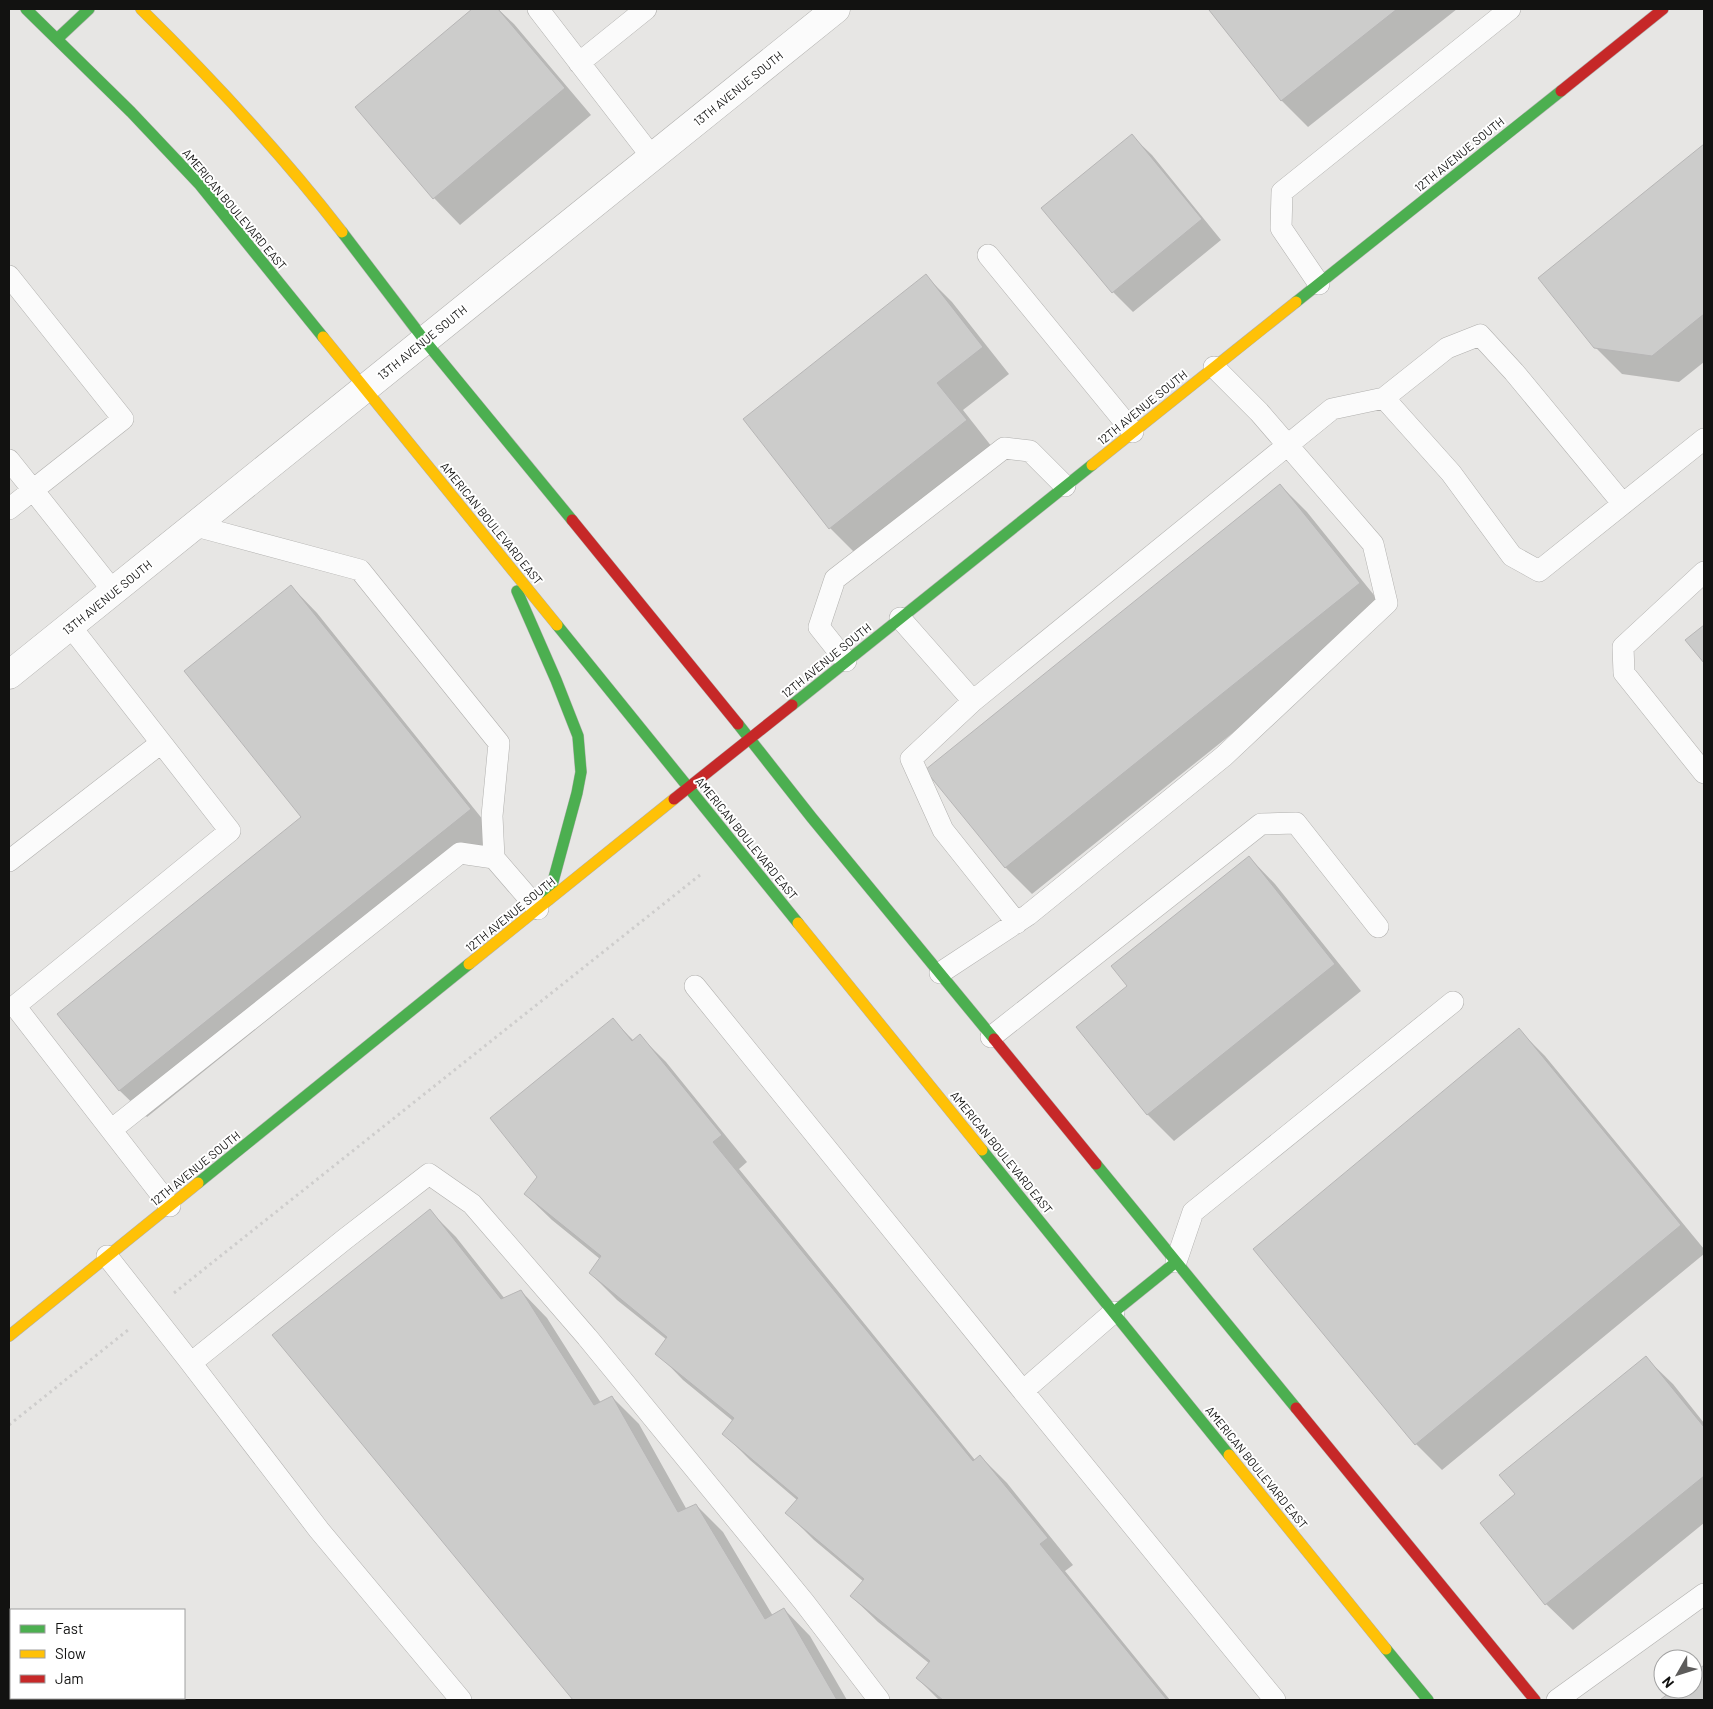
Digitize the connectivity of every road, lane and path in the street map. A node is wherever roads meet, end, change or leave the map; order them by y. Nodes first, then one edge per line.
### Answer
1 (26, 9) edge
2 (90, 9) edge
3 (140, 9) edge
4 (538, 9) edge
5 (646, 9) edge
6 (836, 9) edge
7 (1510, 9) edge
8 (1662, 9) edge
9 (57, 39) junction
10 (579, 63) junction
11 (652, 157) junction
12 (988, 255) dead end
13 (9, 276) edge
14 (1319, 284) junction
15 (425, 341) junction
16 (1214, 367) junction
17 (365, 389) junction
18 (1384, 398) junction
19 (1133, 432) junction
20 (1704, 439) edge
21 (1288, 446) junction
22 (9, 460) edge
23 (1065, 486) junction
24 (33, 490) junction
25 (1623, 504) junction
26 (9, 509) edge
27 (196, 526) junction
28 (503, 558) junction
29 (1704, 572) edge
30 (114, 592) junction
31 (900, 618) junction
32 (70, 626) junction
33 (846, 661) junction
34 (9, 675) edge
35 (973, 701) junction
36 (750, 739) junction
37 (161, 743) junction
38 (1704, 774) edge
39 (689, 787) junction
40 (494, 858) junction
41 (9, 862) edge
42 (700, 875) dead end
43 (543, 904) junction
44 (1017, 923) junction
45 (1378, 927) dead end
46 (940, 973) junction
47 (694, 986) dead end
48 (12, 1002) edge
49 (1453, 1002) dead end
50 (991, 1036) junction
51 (111, 1130) junction
52 (170, 1206) junction
53 (107, 1256) junction
54 (1176, 1262) junction
55 (151, 1311) junction
56 (1114, 1312) junction
57 (9, 1336) edge
58 (191, 1363) junction
59 (1023, 1391) junction
60 (9, 1426) edge
61 (1704, 1594) edge
62 (461, 1700) edge
63 (879, 1700) edge
64 (1276, 1700) edge
65 (1428, 1700) edge
66 (1535, 1700) edge
67 (1557, 1700) edge

1 - 9 main road, AMERICAN BOULEVARD EAST
2 - 9 main road
3 - 15 main road
4 - 10 lane
5 - 10 lane
6 - 11 street, 13TH AVENUE SOUTH
7 - 14 lane
8 - 14 main road, 12TH AVENUE SOUTH
9 - 17 main road, AMERICAN BOULEVARD EAST
10 - 11 lane
11 - 15 street, 13TH AVENUE SOUTH
12 - 19 lane
13 - 24 lane
14 - 16 main road, 12TH AVENUE SOUTH
15 - 17 street, 13TH AVENUE SOUTH
15 - 36 main road
16 - 19 main road, 12TH AVENUE SOUTH
16 - 21 lane
17 - 27 street, 13TH AVENUE SOUTH
17 - 28 main road, AMERICAN BOULEVARD EAST
18 - 21 lane
18 - 25 lane
18 - 25 lane
19 - 23 main road, 12TH AVENUE SOUTH
20 - 25 lane
21 - 35 lane
21 - 44 lane
22 - 24 lane
23 - 31 main road, 12TH AVENUE SOUTH
23 - 33 lane
24 - 26 lane
24 - 30 lane
27 - 30 street, 13TH AVENUE SOUTH
27 - 40 lane
28 - 39 main road, AMERICAN BOULEVARD EAST
28 - 43 main road
29 - 38 lane
30 - 32 street, 13TH AVENUE SOUTH
31 - 33 main road, 12TH AVENUE SOUTH
31 - 35 lane
32 - 34 street, 13TH AVENUE SOUTH
32 - 37 lane
33 - 36 main road, 12TH AVENUE SOUTH
35 - 44 lane
36 - 39 main road, 12TH AVENUE SOUTH
36 - 46 main road
37 - 41 lane
37 - 48 lane
39 - 43 main road, 12TH AVENUE SOUTH
39 - 56 main road, AMERICAN BOULEVARD EAST
40 - 43 lane
40 - 51 lane
42 - 55 path
43 - 52 main road, 12TH AVENUE SOUTH
44 - 46 lane
45 - 50 lane
46 - 50 main road
47 - 59 lane
48 - 51 lane
49 - 54 lane
50 - 54 main road
51 - 52 lane
52 - 53 main road, 12TH AVENUE SOUTH
53 - 55 lane
53 - 57 main road, 12TH AVENUE SOUTH
54 - 56 main road
54 - 66 main road
55 - 58 lane
55 - 60 path
56 - 59 lane
56 - 65 main road, AMERICAN BOULEVARD EAST
58 - 62 lane
58 - 63 lane
59 - 64 lane
61 - 67 lane

